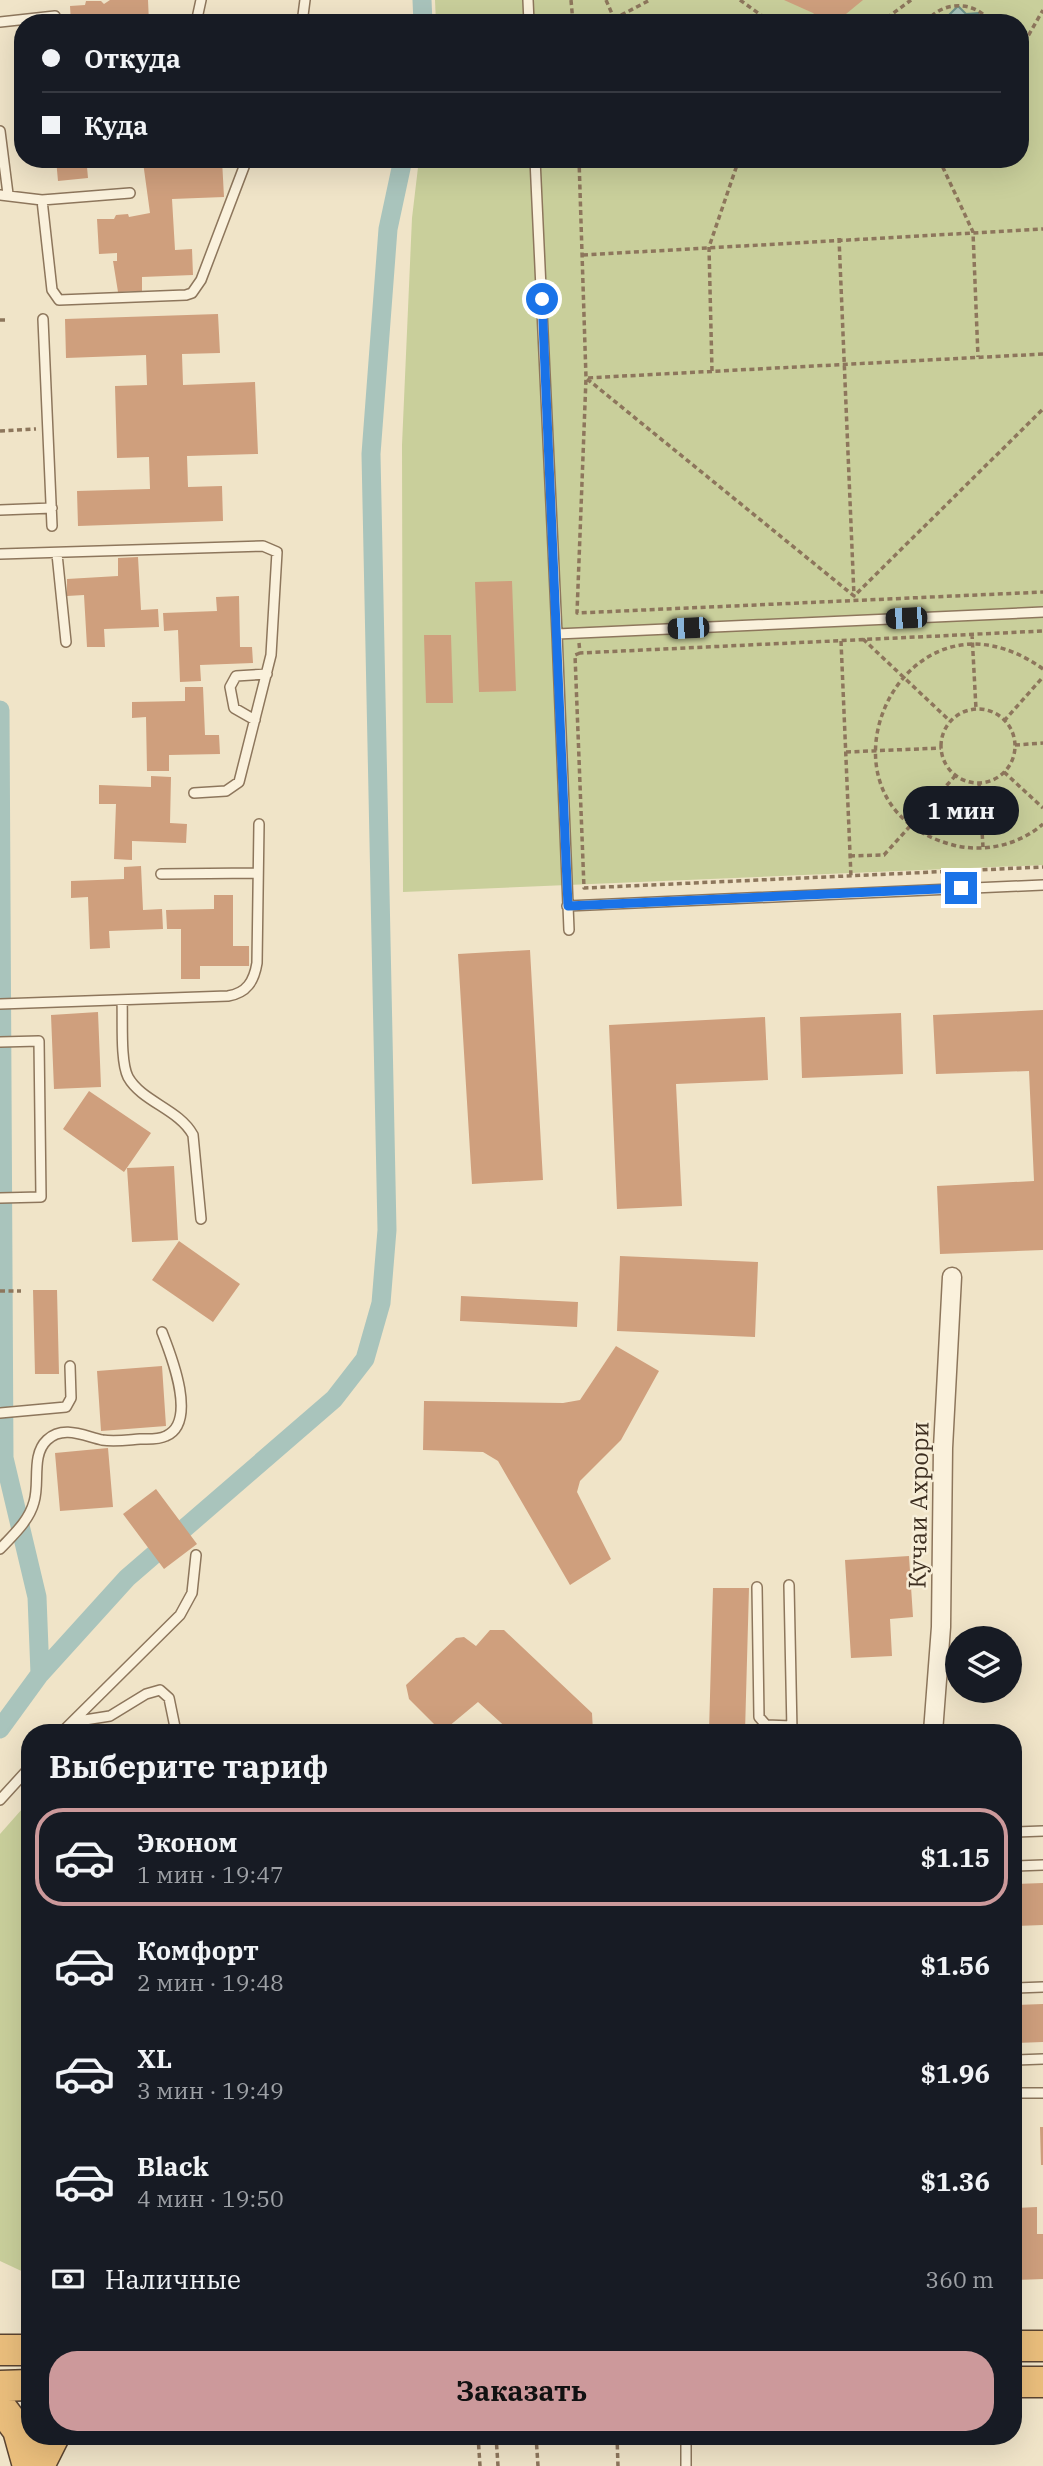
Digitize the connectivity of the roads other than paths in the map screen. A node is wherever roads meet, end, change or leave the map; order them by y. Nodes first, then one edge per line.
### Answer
1 (0, 131) edge
2 (244, 168) edge
3 (535, 168) edge
4 (130, 193) dead end
5 (4, 194) edge
6 (42, 200) junction
7 (43, 319) dead end
8 (52, 508) junction
9 (0, 510) edge
10 (52, 526) dead end
11 (0, 554) edge
12 (57, 554) junction
13 (1043, 612) edge
14 (557, 634) junction
15 (66, 642) dead end
16 (267, 674) junction
17 (255, 720) junction
18 (194, 793) dead end
19 (259, 824) dead end
20 (258, 873) junction
21 (161, 874) dead end
22 (1043, 885) edge
23 (568, 906) junction
24 (569, 930) dead end
25 (122, 1000) junction
26 (5, 1003) edge
27 (0, 1042) edge
28 (0, 1198) edge
29 (201, 1219) dead end
30 (952, 1277) dead end
31 (162, 1332) dead end
32 (70, 1366) dead end
33 (0, 1413) edge
34 (0, 1549) edge
35 (196, 1555) dead end
36 (789, 1585) dead end
37 (757, 1587) dead end
38 (72, 1722) joint
39 (174, 1724) edge
40 (765, 1724) edge
41 (792, 1724) edge
42 (934, 1724) edge
43 (21, 1777) edge
44 (0, 1800) edge
45 (1043, 1831) edge
46 (1022, 1832) edge
47 (1043, 1865) edge
48 (1022, 1866) edge
49 (1043, 1987) edge
50 (1022, 1988) edge
51 (1043, 2059) edge
52 (1022, 2060) edge
53 (1022, 2093) edge
54 (1043, 2093) edge
55 (1022, 2346) edge
56 (1043, 2346) edge
57 (0, 2350) edge
58 (21, 2350) edge
59 (1022, 2382) edge
60 (1043, 2382) edge
61 (21, 2385) edge
62 (0, 2386) edge
63 (0, 2406) edge
64 (21, 2441) edge
65 (22, 2445) edge
66 (50, 2445) edge
67 (686, 2445) edge
68 (28, 2466) edge
69 (39, 2466) edge
70 (686, 2466) edge

1 - 5 lane
2 - 6 lane
3 - 14 lane
4 - 6 lane
5 - 6 lane
7 - 8 lane
8 - 9 lane
8 - 10 lane
11 - 12 lane
12 - 15 lane
12 - 16 lane
13 - 14 lane
14 - 23 lane
16 - 17 lane
16 - 17 lane
17 - 18 lane
19 - 20 lane
20 - 21 lane
20 - 25 lane
22 - 23 lane
23 - 24 lane
25 - 26 lane
25 - 29 lane
27 - 28 lane
30 - 42 street, Кучаи Ахрори
31 - 34 lane
32 - 33 lane
35 - 38 lane
36 - 41 lane
37 - 40 lane
38 - 39 lane
43 - 44 lane
45 - 46 lane
47 - 48 lane
49 - 50 lane
51 - 52 lane
53 - 54 lane
55 - 56 highway
57 - 58 highway
59 - 60 highway
61 - 62 highway
63 - 64 highway
65 - 68 highway
66 - 69 highway
67 - 70 lane

